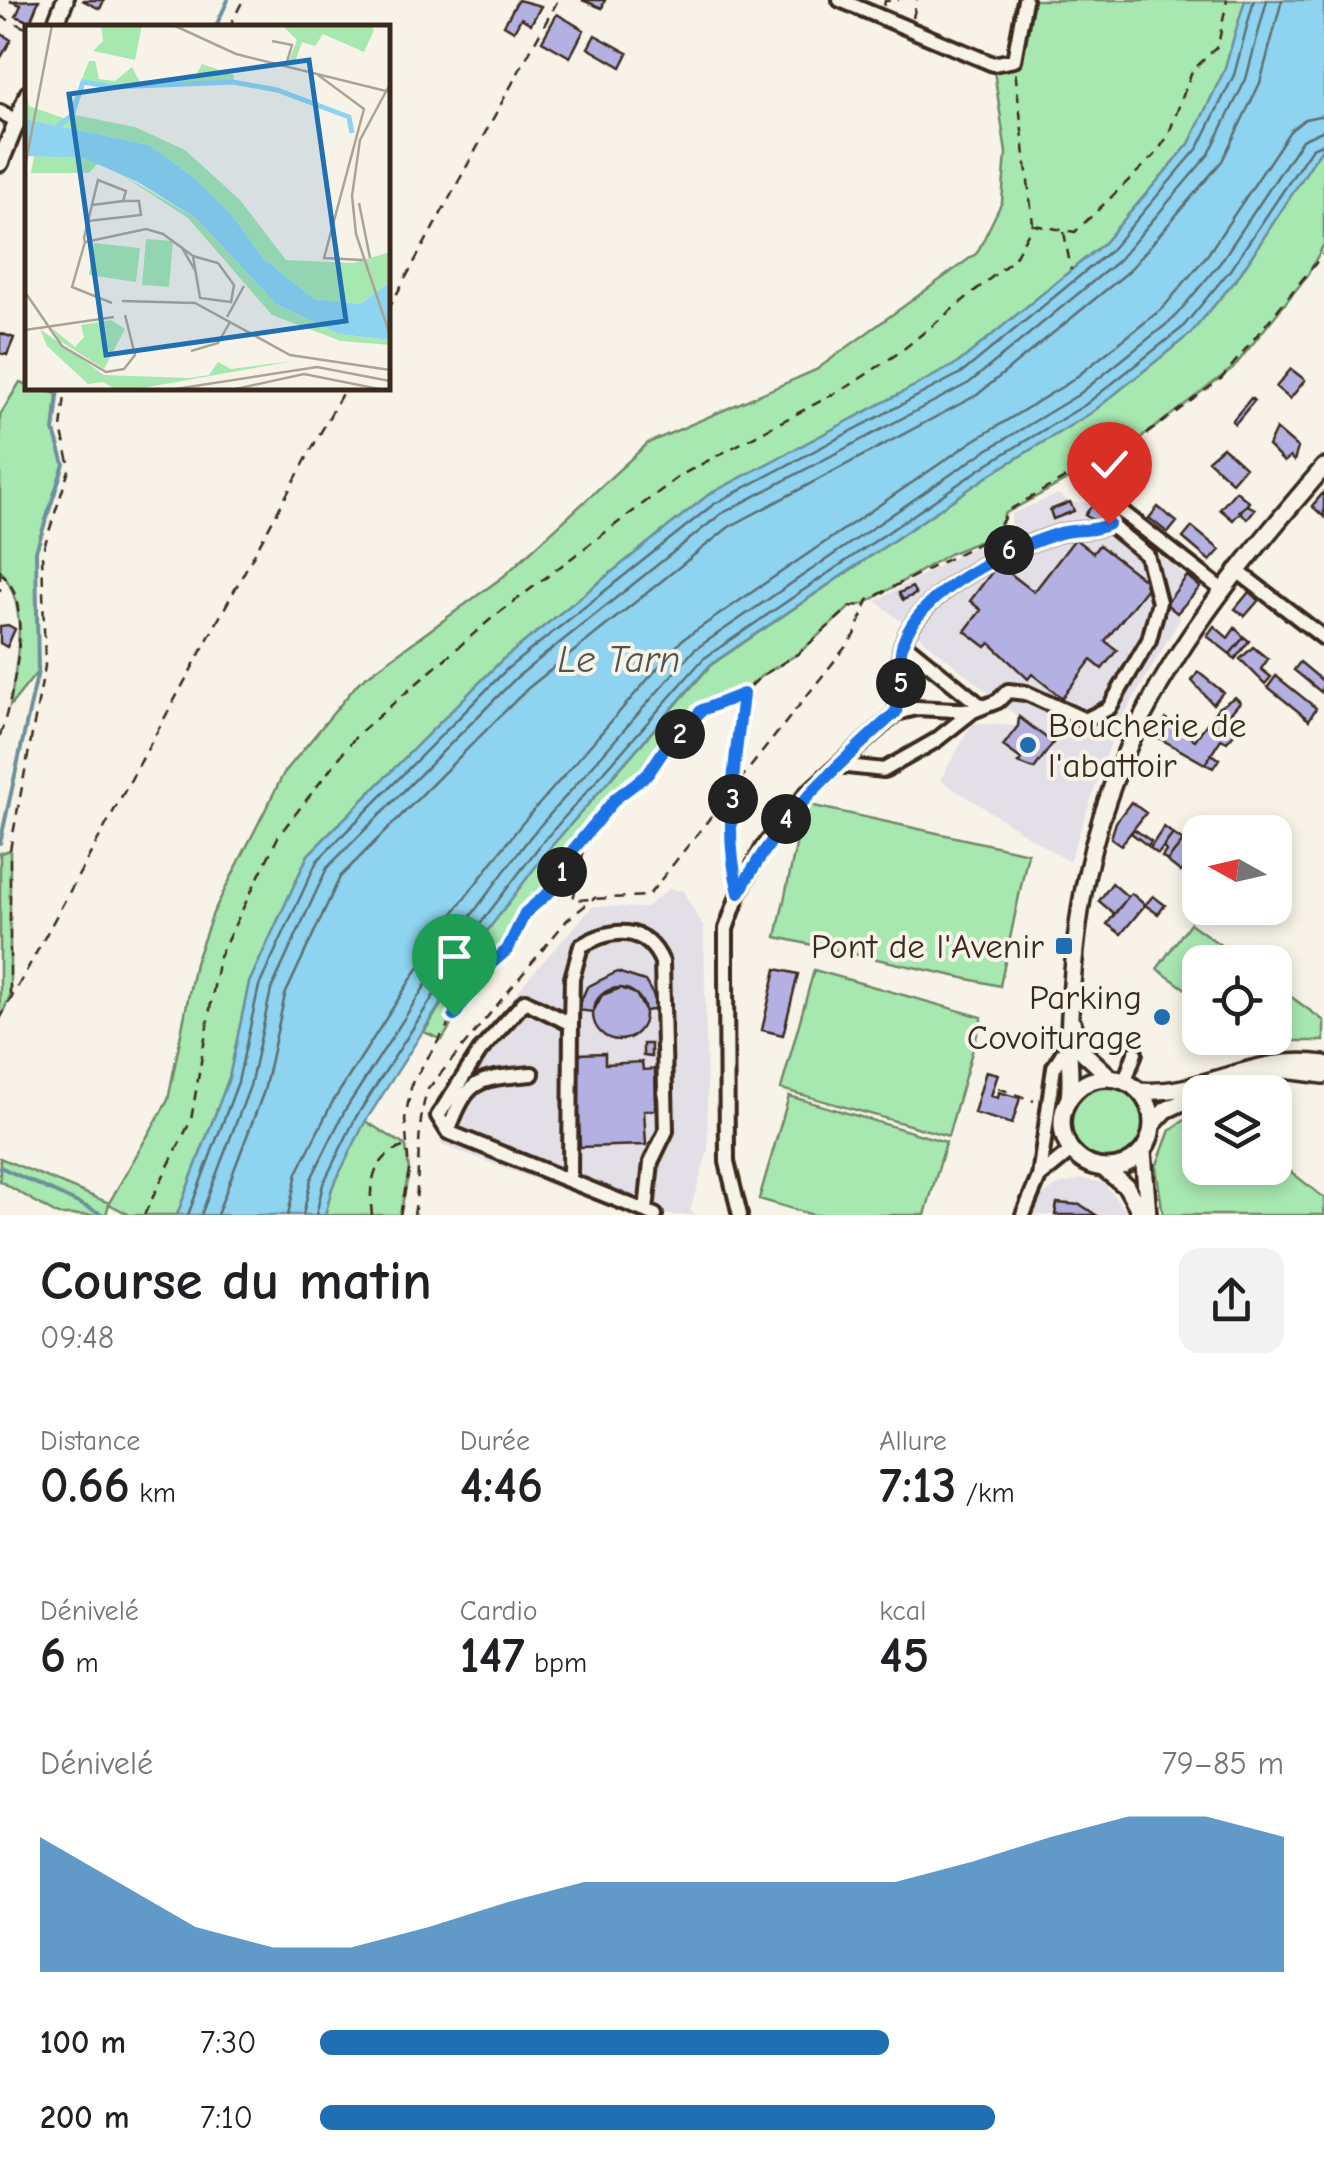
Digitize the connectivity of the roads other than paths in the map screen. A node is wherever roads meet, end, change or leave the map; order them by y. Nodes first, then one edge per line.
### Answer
1 (65, 0) edge
2 (840, 0) edge
3 (1025, 0) edge
4 (55, 25) edge
5 (25, 101) edge
6 (0, 112) edge
7 (17, 121) junction
8 (0, 163) edge
9 (1324, 467) edge
10 (1080, 479) dead end
11 (1236, 570) junction
12 (1221, 589) junction
13 (1324, 638) edge
14 (903, 643) junction
15 (977, 708) junction
16 (896, 712) junction
17 (838, 766) junction
18 (1070, 1016) junction
19 (572, 1024) junction
20 (1068, 1044) junction
21 (480, 1051) junction
22 (1135, 1053) dead end
23 (1324, 1064) edge
24 (532, 1074) dead end
25 (1261, 1075) edge
26 (1324, 1075) edge
27 (480, 1078) junction
28 (1118, 1080) junction
29 (1139, 1091) junction
30 (1069, 1098) junction
31 (1182, 1102) edge
32 (1152, 1124) junction
33 (448, 1132) junction
34 (1071, 1150) junction
35 (1143, 1151) junction
36 (1102, 1168) junction
37 (1039, 1177) junction
38 (570, 1180) junction
39 (650, 1213) edge
40 (740, 1215) edge
41 (1023, 1215) edge
42 (1145, 1215) edge

1 - 4 main road
2 - 3 street
5 - 7 main road
6 - 7 street
7 - 8 main road
9 - 11 main road
10 - 12 street
11 - 12 main road
11 - 13 street
12 - 18 main road
14 - 15 street
14 - 15 street
14 - 16 street
15 - 16 street
15 - 17 street
16 - 17 street
17 - 40 street
18 - 20 main road
18 - 28 main road
19 - 21 street
19 - 38 street
19 - 39 street
20 - 30 main road
20 - 37 street
21 - 27 street
21 - 33 street
22 - 28 street
23 - 29 main road
24 - 27 street
25 - 26 main road
27 - 33 street
28 - 29 main road
28 - 30 main road
29 - 32 main road
30 - 34 main road
31 - 32 main road
32 - 35 main road
33 - 38 street
34 - 36 main road
34 - 37 street
35 - 36 main road
35 - 42 main road
36 - 42 main road
37 - 41 street
38 - 39 street

